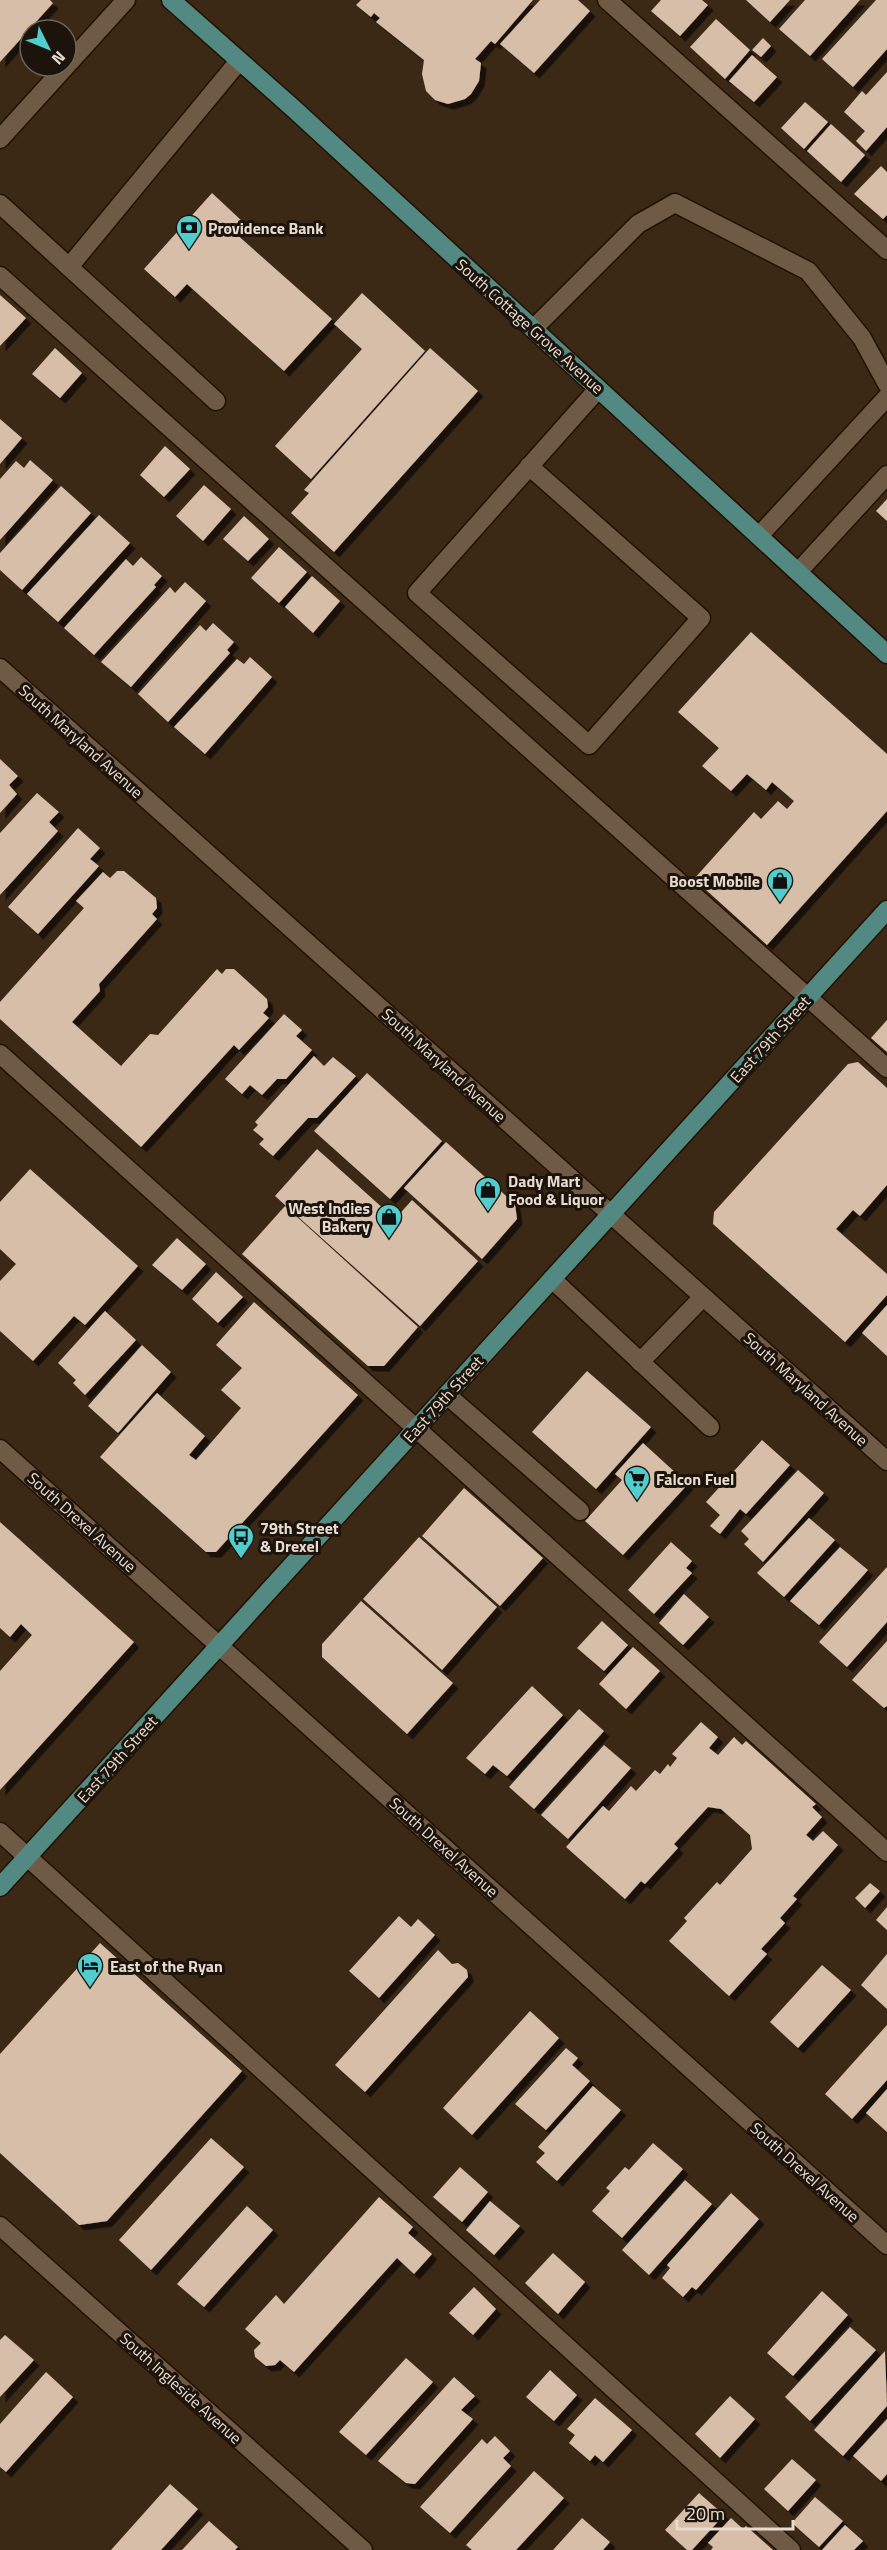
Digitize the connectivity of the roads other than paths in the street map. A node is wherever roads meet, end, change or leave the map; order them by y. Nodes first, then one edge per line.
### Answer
1 (126, 0) edge
2 (171, 0) edge
3 (607, 0) edge
4 (239, 61) junction
5 (0, 139) edge
6 (0, 204) edge
7 (887, 250) edge
8 (69, 267) junction
9 (0, 276) edge
10 (533, 329) junction
11 (887, 384) edge
12 (598, 388) junction
13 (887, 396) edge
14 (216, 401) dead end
15 (529, 466) junction
16 (887, 475) edge
17 (759, 536) junction
18 (798, 572) junction
19 (887, 654) edge
20 (0, 668) edge
21 (887, 910) edge
22 (808, 997) junction
23 (0, 1054) edge
24 (887, 1068) edge
25 (611, 1214) junction
26 (552, 1279) junction
27 (704, 1297) junction
28 (640, 1362) junction
29 (447, 1395) junction
30 (417, 1427) junction
31 (710, 1427) dead end
32 (0, 1449) edge
33 (887, 1461) edge
34 (579, 1511) dead end
35 (219, 1646) junction
36 (0, 1832) edge
37 (887, 1852) edge
38 (28, 1857) junction
39 (0, 1887) edge
40 (0, 2226) edge
41 (887, 2245) edge
42 (363, 2550) edge
43 (791, 2550) edge

1 - 5 street
2 - 4 main road, South Cottage Grove Avenue
3 - 7 street
4 - 8 street
4 - 10 main road, South Cottage Grove Avenue
6 - 8 street
8 - 14 street
9 - 22 street
10 - 11 street
10 - 12 main road, South Cottage Grove Avenue
12 - 15 street
12 - 17 main road, South Cottage Grove Avenue
13 - 17 street
15 - 15 street
16 - 18 street
17 - 18 main road, South Cottage Grove Avenue
18 - 19 main road, South Cottage Grove Avenue
20 - 25 street, South Maryland Avenue
21 - 22 main road, East 79th Street
22 - 24 street
22 - 25 main road, East 79th Street
23 - 30 street
25 - 26 main road, East 79th Street
25 - 27 street, South Maryland Avenue
26 - 28 street
26 - 29 main road, East 79th Street
27 - 28 street
27 - 33 street, South Maryland Avenue
28 - 31 street
29 - 30 main road, East 79th Street
29 - 34 street
30 - 35 main road, East 79th Street
30 - 37 street
32 - 35 street, South Drexel Avenue
35 - 38 main road, East 79th Street
35 - 41 street, South Drexel Avenue
36 - 38 street
38 - 39 main road, East 79th Street
38 - 43 street
40 - 42 street, South Ingleside Avenue

